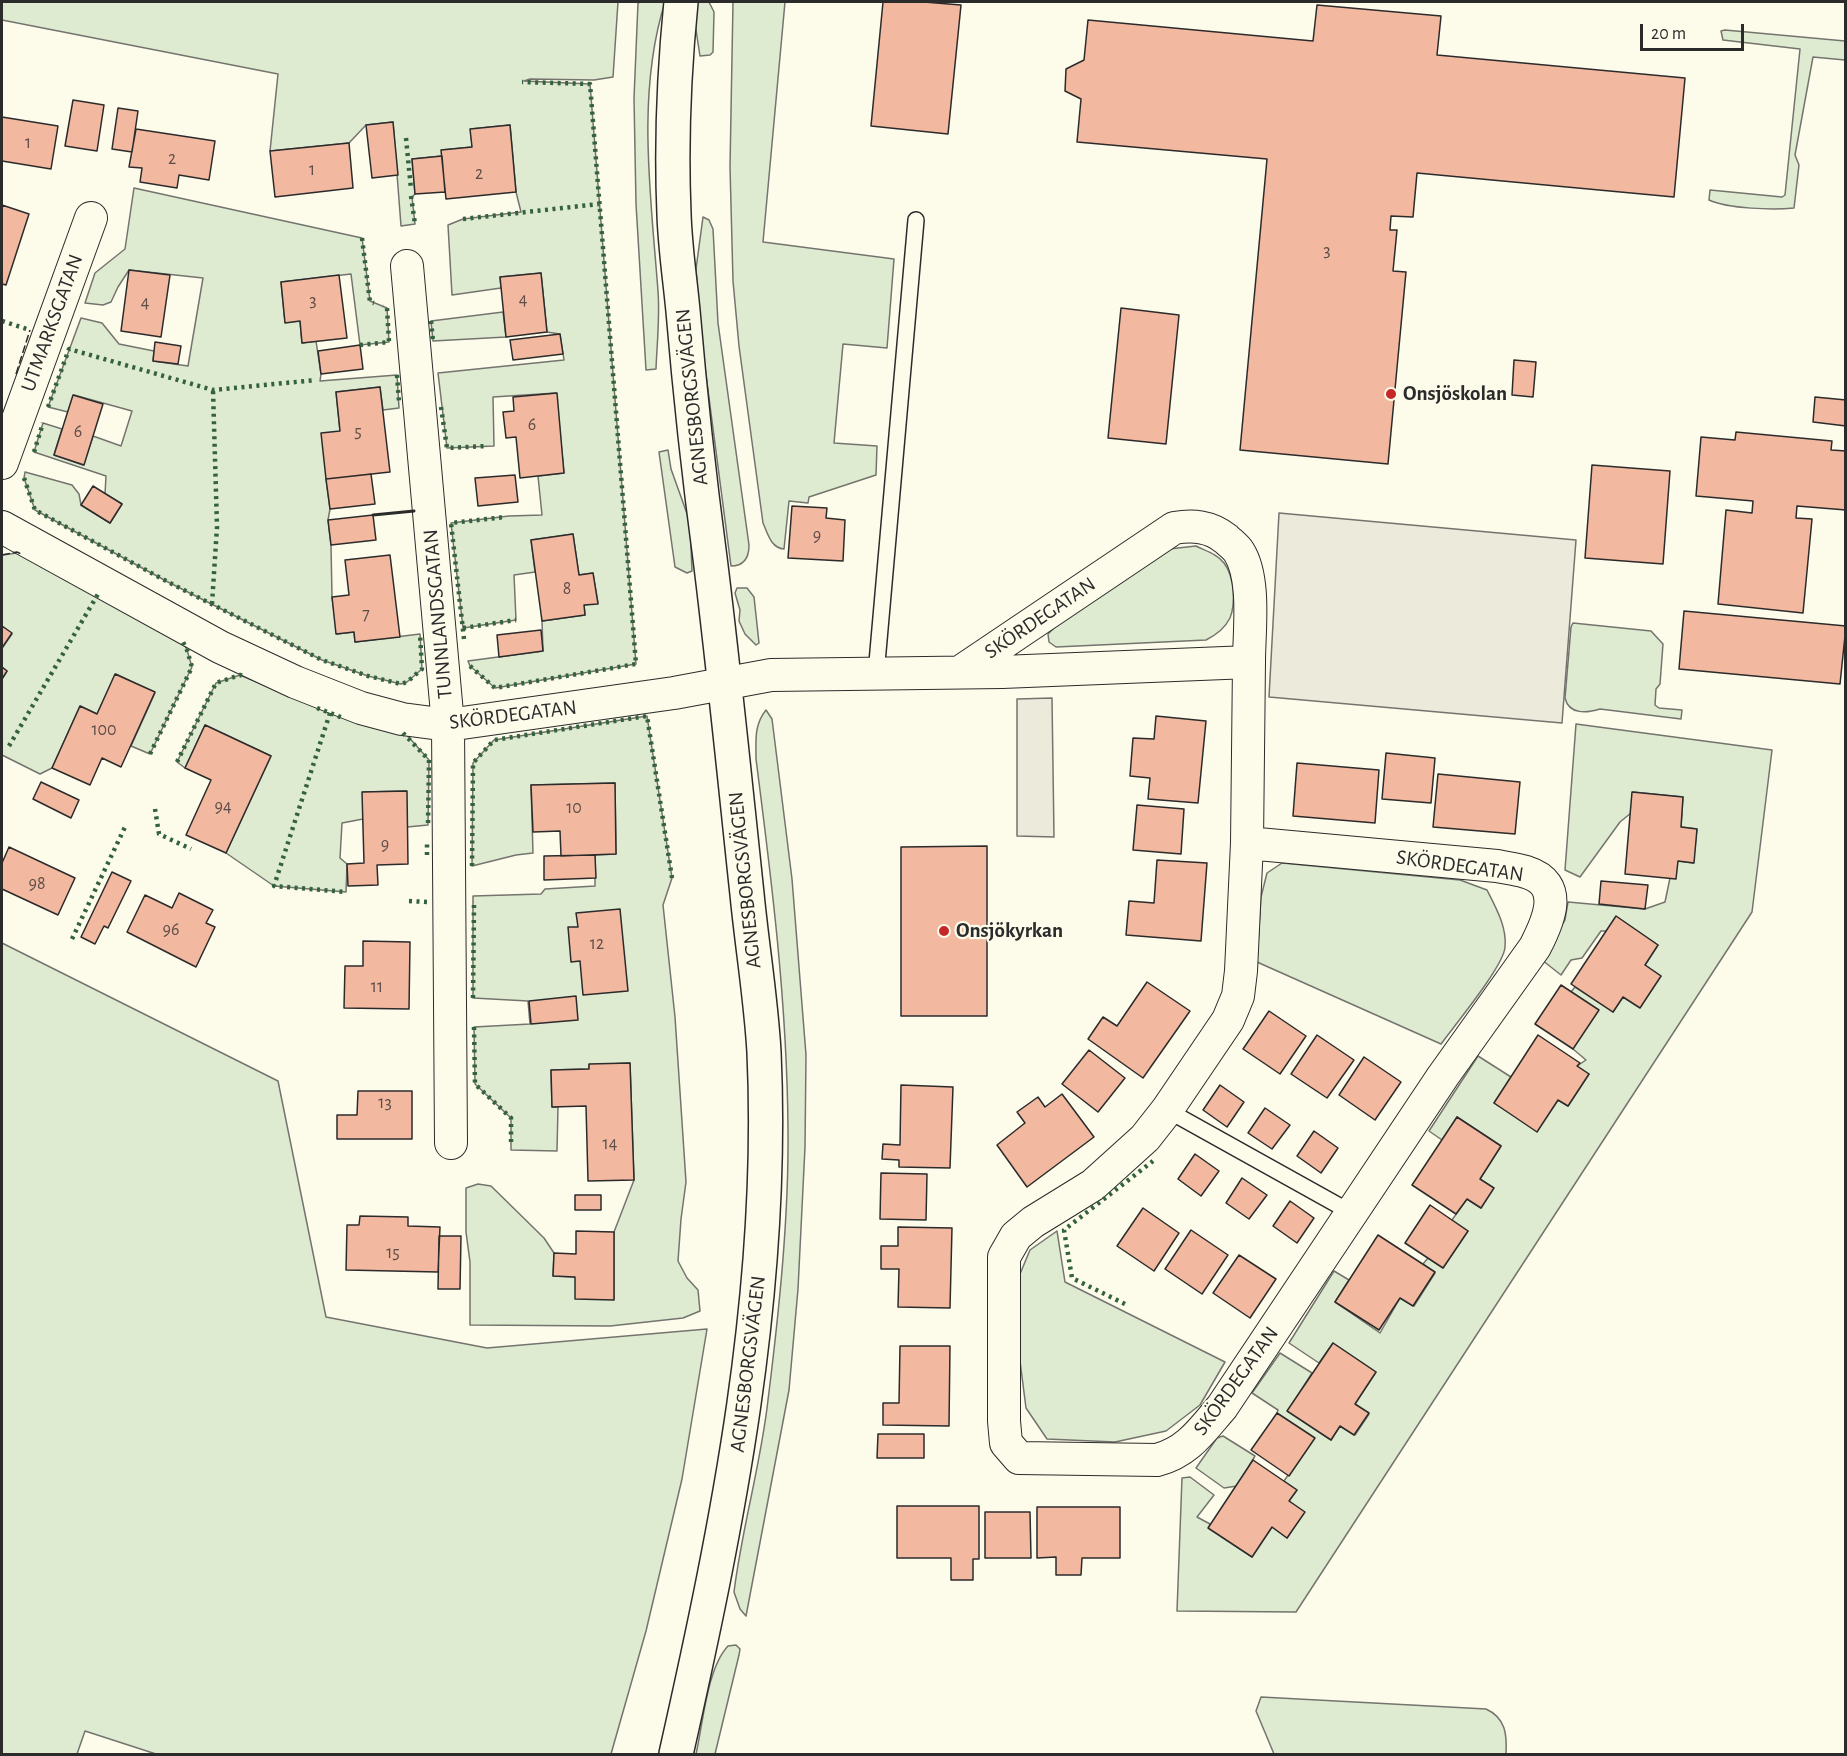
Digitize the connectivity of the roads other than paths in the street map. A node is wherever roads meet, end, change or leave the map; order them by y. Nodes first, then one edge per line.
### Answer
1 (681, 2) edge
2 (91, 218) dead end
3 (916, 220) dead end
4 (406, 266) dead end
5 (2, 463) edge
6 (2, 527) edge
7 (1249, 662) junction
8 (960, 672) junction
9 (876, 674) junction
10 (724, 683) junction
11 (448, 725) junction
12 (1247, 843) junction
13 (1167, 1110) junction
14 (451, 1143) dead end
15 (1352, 1213) junction
16 (676, 1755) edge

1 - 10 street, AGNESBORGSVÄGEN
2 - 5 street, UTMARKSGATAN
3 - 9 lane
4 - 11 street, TUNNLANDSGATAN
6 - 11 street, SKÖRDEGATAN
7 - 8 street, SKÖRDEGATAN
7 - 8 street, SKÖRDEGATAN
7 - 12 street, SKÖRDEGATAN
8 - 9 street, SKÖRDEGATAN
9 - 10 street, SKÖRDEGATAN
10 - 11 street, SKÖRDEGATAN
10 - 16 street, AGNESBORGSVÄGEN
11 - 14 street, TUNNLANDSGATAN
12 - 13 street, SKÖRDEGATAN
12 - 15 street, SKÖRDEGATAN
13 - 15 lane
13 - 15 street, SKÖRDEGATAN

